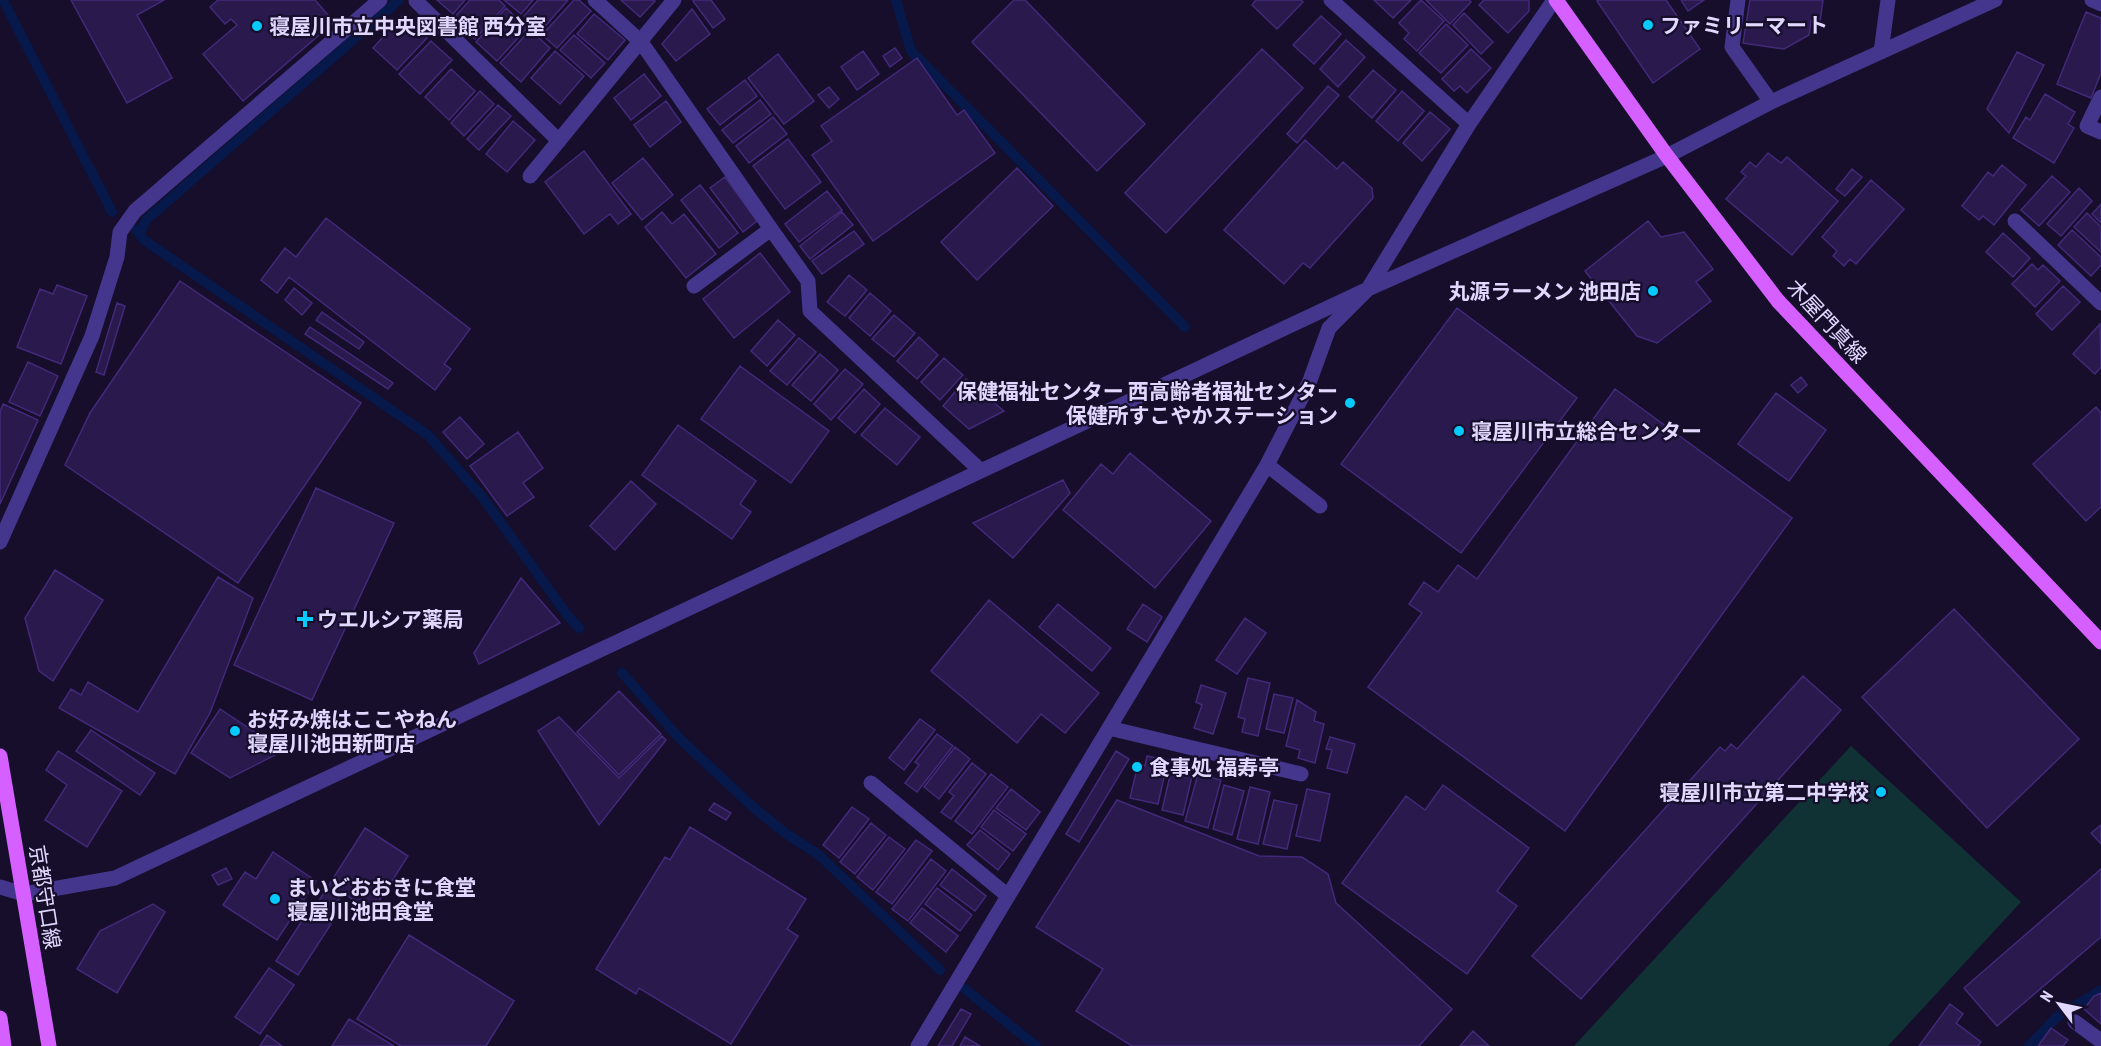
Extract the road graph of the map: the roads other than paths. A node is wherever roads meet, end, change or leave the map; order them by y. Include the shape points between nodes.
1 (380, 0) edge
2 (595, 0) edge
3 (674, 0) edge
4 (1331, 0) edge
5 (1555, 0) edge
6 (1738, 0) edge
7 (1888, 0) edge
8 (1995, 0) edge
9 (2092, 0) edge
10 (416, 1) edge
11 (2101, 4) edge
12 (641, 42) junction
13 (1881, 52) junction
14 (2101, 97) edge
15 (1771, 102) junction
16 (1469, 124) junction
17 (2101, 132) edge
18 (559, 141) junction
19 (1667, 156) junction
20 (530, 176) dead end
21 (2015, 221) dead end
22 (771, 229) junction
23 (694, 286) dead end
24 (1368, 290) junction
25 (2100, 299) edge
26 (1268, 465) junction
27 (981, 471) junction
28 (1320, 506) dead end
29 (0, 542) edge
30 (2101, 642) edge
31 (1109, 728) junction
32 (0, 756) edge
33 (1301, 774) dead end
34 (871, 783) dead end
35 (0, 887) edge
36 (24, 894) junction
37 (1008, 896) junction
38 (0, 1018) edge
39 (2075, 1022) dead end
40 (2101, 1041) edge
41 (4, 1046) edge
42 (49, 1046) edge
43 (918, 1046) edge

1 - 29 street via 135,211 120,232 117,257 92,336
2 - 12 street
3 - 12 street
4 - 16 street
5 - 16 street
5 - 19 main road, 木屋門真線
6 - 15 street via 1732,47
7 - 13 street
8 - 13 street
9 - 11 street
10 - 18 street
12 - 18 street
12 - 22 street
13 - 15 street
14 - 17 street via 2087,126
15 - 19 street
16 - 24 street
18 - 20 street
19 - 24 street
19 - 30 main road, 木屋門真線 via 1778,301
21 - 25 street
22 - 23 street
22 - 27 street via 807,281 810,311
24 - 26 street via 1329,328 1309,383
24 - 27 street
26 - 28 street
26 - 31 street
27 - 36 street via 115,878
31 - 33 street
31 - 37 street
32 - 36 main road, 京都守口線
34 - 37 street
35 - 36 street
36 - 42 main road, 京都守口線
37 - 43 street
38 - 41 main road
39 - 40 street

